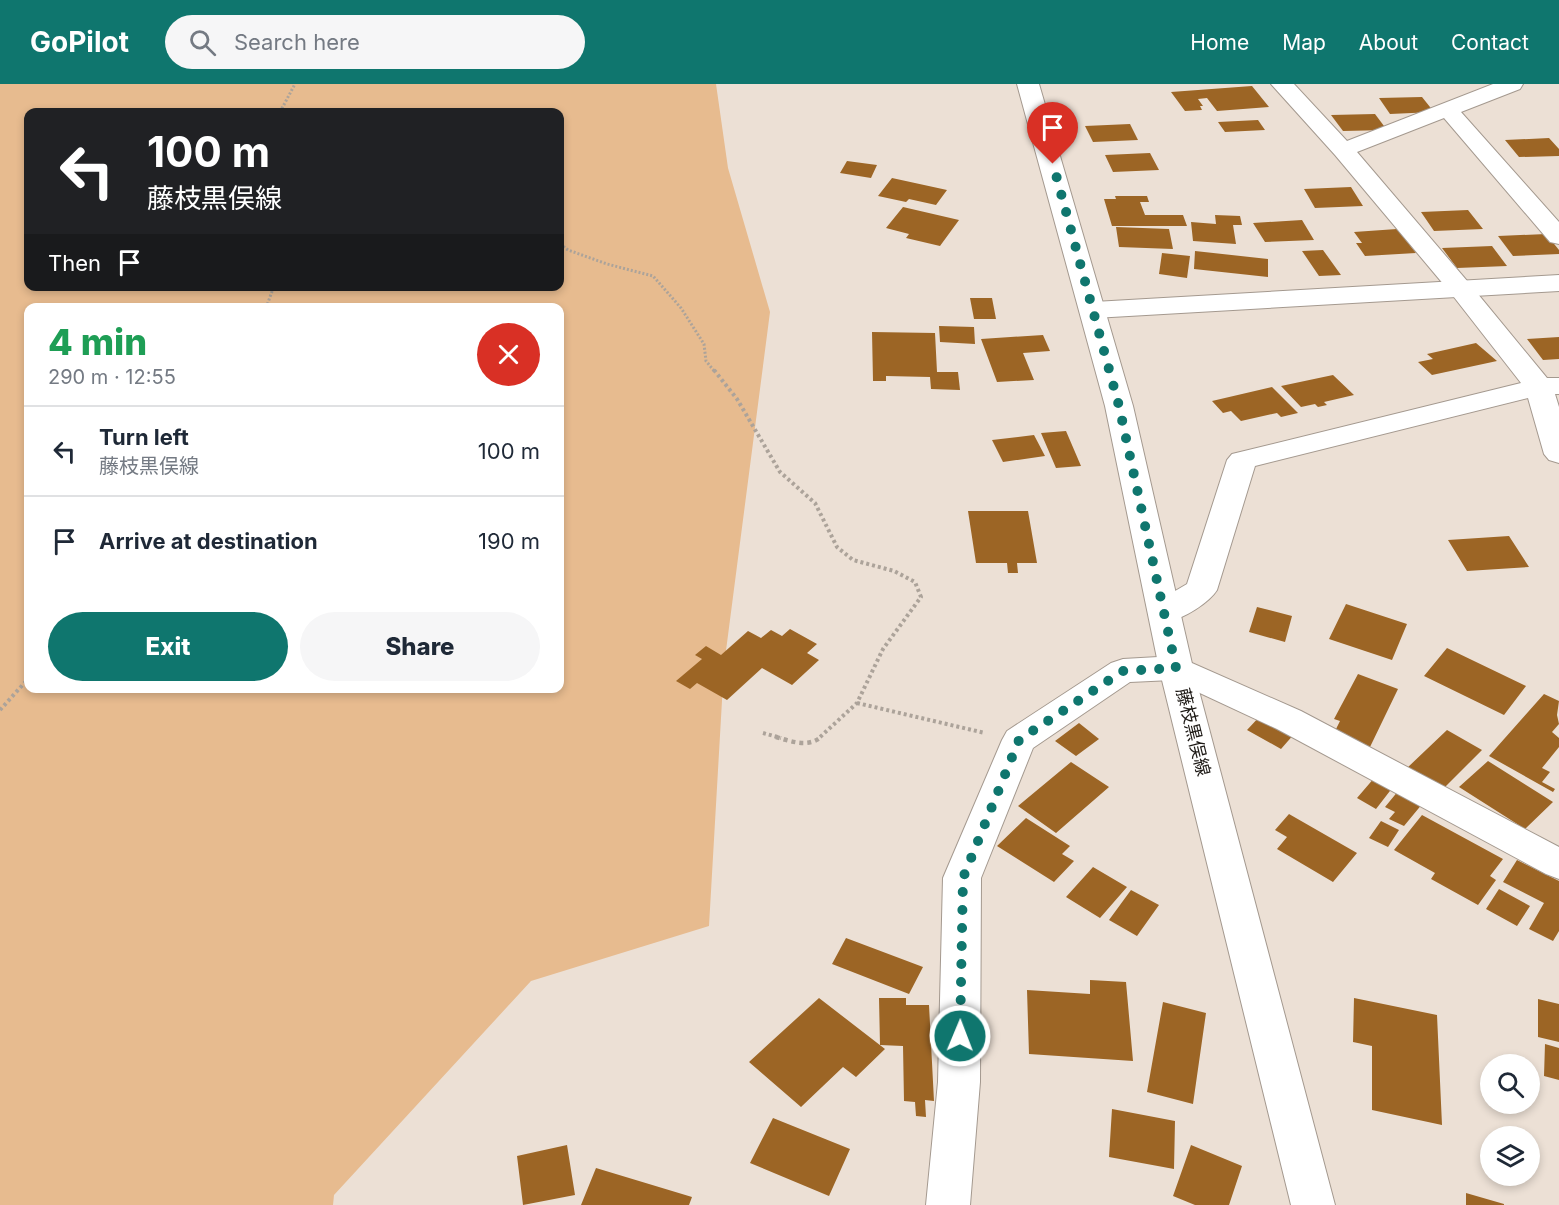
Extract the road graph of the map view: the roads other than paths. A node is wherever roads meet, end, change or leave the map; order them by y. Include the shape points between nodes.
1 (1029, 84) edge
2 (1282, 84) edge
3 (1512, 84) edge
4 (1448, 110) junction
5 (1343, 150) junction
6 (1559, 237) edge
7 (1559, 283) edge
8 (1459, 287) junction
9 (1094, 310) junction
10 (1549, 387) edge
11 (1559, 454) edge
12 (1164, 612) junction
13 (1176, 668) junction
14 (1559, 864) edge
15 (948, 1205) edge
16 (1313, 1205) edge

1 - 9 street, 藤枝黒俣線
2 - 5 street
3 - 4 street
4 - 5 street
4 - 6 street
5 - 8 street
7 - 8 street
8 - 9 street
8 - 10 street
9 - 12 street, 藤枝黒俣線
10 - 11 street
10 - 12 street via 1242,460 1201,590
12 - 13 street, 藤枝黒俣線
13 - 14 street via 1289,720
13 - 15 street via 1123,671 1019,740 963,878 959,1082
13 - 16 street, 藤枝黒俣線

